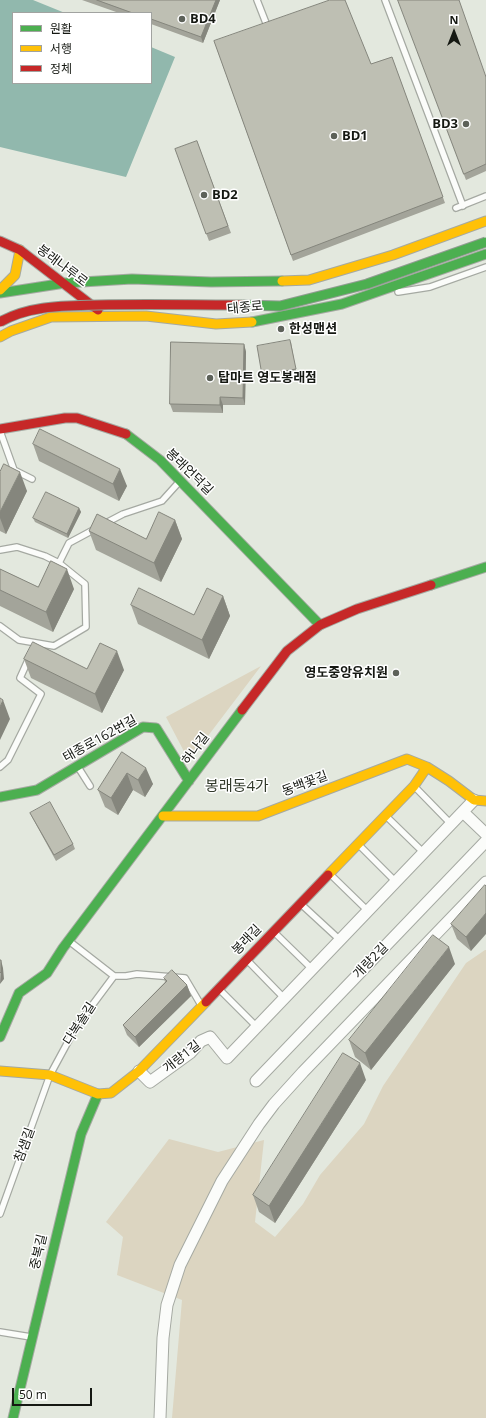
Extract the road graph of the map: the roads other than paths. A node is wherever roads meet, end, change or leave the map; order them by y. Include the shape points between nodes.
1 (257, 0) edge
2 (385, 0) edge
3 (273, 20) edge
4 (266, 23) junction
5 (259, 25) edge
6 (486, 196) edge
7 (462, 206) junction
8 (456, 208) dead end
9 (486, 220) edge
10 (486, 229) edge
11 (0, 241) edge
12 (486, 242) edge
13 (20, 250) junction
14 (486, 254) edge
15 (486, 267) edge
16 (65, 283) junction
17 (292, 290) dead end
18 (0, 292) edge
19 (89, 294) dead end
20 (68, 295) dead end
21 (366, 296) junction
22 (106, 316) junction
23 (0, 322) edge
24 (0, 337) edge
25 (0, 429) edge
26 (14, 470) junction
27 (10, 476) edge
28 (32, 479) dead end
29 (181, 481) junction
30 (0, 550) edge
31 (60, 563) junction
32 (486, 567) edge
33 (320, 625) junction
34 (0, 626) edge
35 (36, 643) junction
36 (77, 766) junction
37 (0, 767) edge
38 (427, 767) junction
39 (189, 781) junction
40 (90, 786) dead end
41 (414, 786) junction
42 (0, 797) edge
43 (474, 800) junction
44 (486, 801) edge
45 (463, 812) junction
46 (386, 815) junction
47 (163, 816) junction
48 (451, 824) junction
49 (486, 834) edge
50 (486, 841) edge
51 (358, 844) junction
52 (424, 853) junction
53 (330, 873) junction
54 (396, 882) junction
55 (486, 882) edge
56 (300, 904) junction
57 (368, 911) junction
58 (273, 932) junction
59 (340, 940) junction
60 (69, 941) junction
61 (246, 960) junction
62 (312, 969) junction
63 (114, 976) junction
64 (218, 989) junction
65 (19, 993) junction
66 (7, 998) dead end
67 (284, 998) junction
68 (201, 1006) junction
69 (257, 1027) junction
70 (0, 1037) edge
71 (0, 1071) edge
72 (139, 1071) junction
73 (50, 1075) junction
74 (256, 1081) dead end
75 (98, 1094) junction
76 (0, 1214) edge
77 (0, 1332) edge
78 (32, 1337) junction
79 (13, 1418) edge
80 (160, 1418) edge

1 - 4 lane
2 - 7 lane
3 - 4 lane
4 - 5 lane
6 - 7 lane
7 - 8 lane
9 - 16 main road, 태종로 via 392,255 309,280 132,280
10 - 17 main road via 394,262
11 - 13 main road, 봉래나루로
12 - 23 main road, bridge via 367,284 280,306 135,304 46,307
13 - 16 main road, 봉래나루로
13 - 18 main road via 15,275
14 - 21 main road, 태종로
15 - 21 lane via 430,287
16 - 18 main road, 태종로
16 - 22 main road, 봉래나루로
19 - 20 main road
21 - 22 main road, 태종로 via 342,304 249,323 216,324 146,316
22 - 24 main road, 태종로 via 51,317
25 - 26 lane
25 - 29 main road, 봉래언덕길 via 46,420 77,418 126,434 160,460
26 - 27 lane
26 - 28 lane
29 - 31 lane via 162,501 122,514 69,543
29 - 33 main road, 봉래언덕길
30 - 31 lane via 17,547
31 - 35 lane via 85,584 86,627 54,646
32 - 33 main road, 하나길 via 357,609
33 - 39 main road, 하나길 via 287,651
34 - 35 lane via 19,640
35 - 37 lane via 20,678 41,694 8,760
36 - 39 main road, 태종로162번길 via 143,727 156,728
36 - 40 lane
36 - 42 main road, 태종로162번길 via 37,790
38 - 41 main road, 봉래길
38 - 43 main road
38 - 47 main road, 동백꽃길 via 407,759 258,816
39 - 47 main road, 하나길
41 - 46 main road, 봉래길
41 - 48 lane
43 - 44 main road
43 - 45 street, 개량1길
45 - 48 street, 개량1길
45 - 49 street
46 - 51 main road, 봉래길
46 - 52 lane
47 - 60 main road, 하나길
48 - 52 street, 개량1길
50 - 74 street, 개량2길
51 - 53 main road, 봉래길
51 - 54 lane
52 - 54 street, 개량1길
53 - 56 main road, 봉래길
53 - 57 lane
54 - 57 street, 개량1길
55 - 80 street via 274,1104 222,1181 180,1264 167,1305
56 - 58 main road, 봉래길
56 - 59 lane
57 - 59 street, 개량1길
58 - 61 main road, 봉래길
58 - 62 lane
59 - 62 street, 개량1길
60 - 63 lane
60 - 65 main road, 하나길 via 47,973
61 - 64 main road, 봉래길
61 - 67 lane
62 - 67 street, 개량1길
63 - 68 lane via 137,974 185,978
63 - 73 lane, 다복솔길 via 76,1027
64 - 68 main road, 봉래길
64 - 69 lane
65 - 66 main road, 하나길
65 - 70 main road
67 - 69 street, 개량1길
68 - 72 main road, 봉래길
69 - 72 street, 개량1길 via 227,1058 210,1037 201,1041 150,1082
71 - 73 main road
72 - 75 main road, 봉래길 via 111,1093
73 - 75 main road
73 - 76 lane, 참샘길
75 - 78 main road, 중복길 via 81,1134
77 - 78 lane
78 - 79 main road, 중복길

